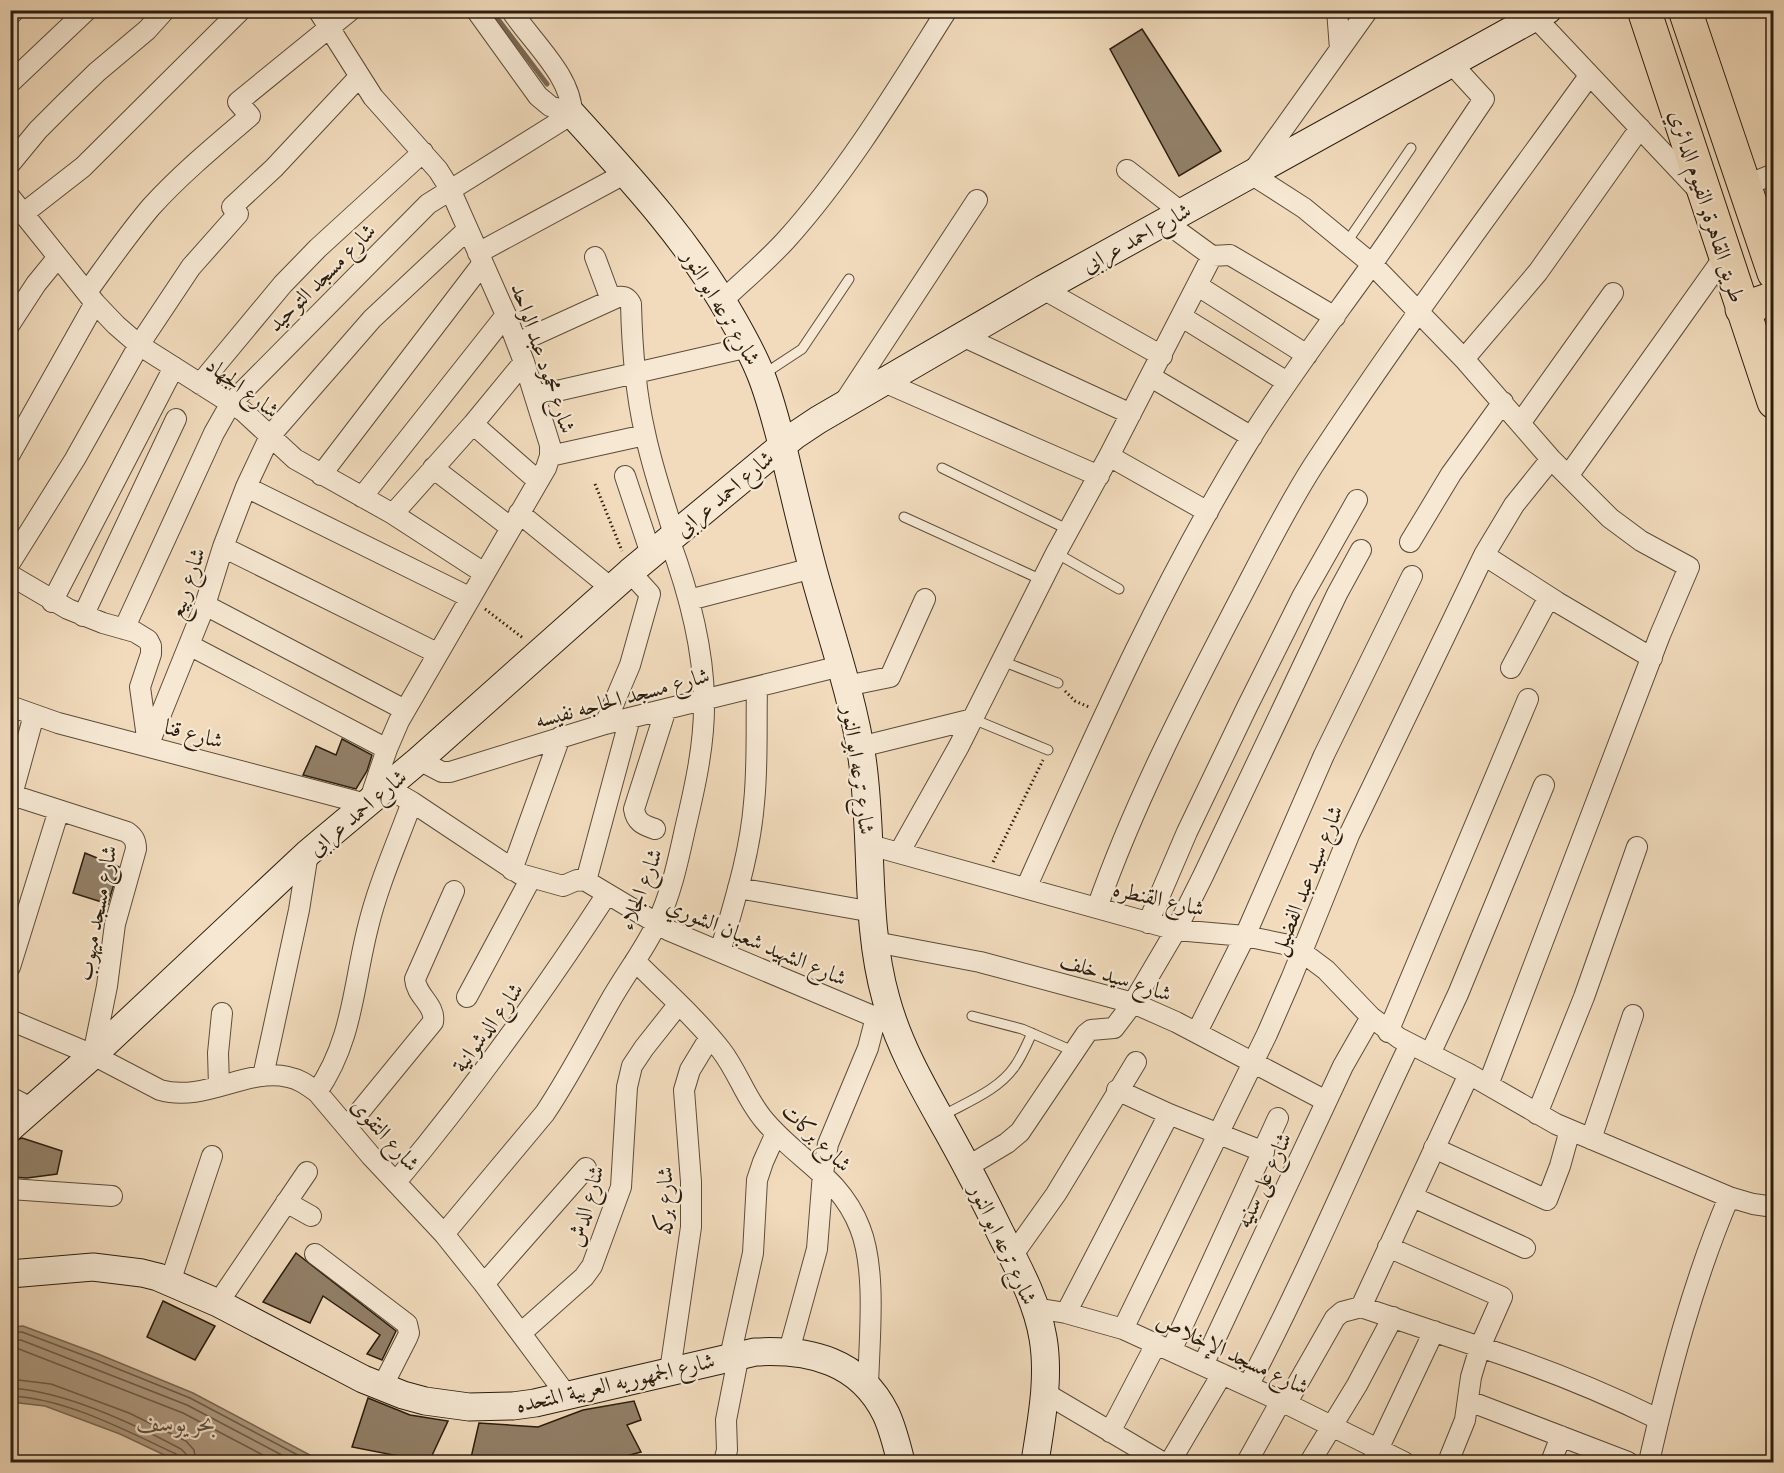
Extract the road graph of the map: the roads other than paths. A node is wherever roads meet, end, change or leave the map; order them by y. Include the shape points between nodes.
1 (15, 10) edge
2 (87, 10) edge
3 (165, 10) edge
4 (241, 10) edge
5 (318, 10) edge
6 (351, 10) edge
7 (476, 10) edge
8 (511, 10) edge
9 (947, 10) edge
10 (1337, 10) edge
11 (1368, 10) edge
12 (1644, 10) edge
13 (1685, 10) edge
14 (1541, 14) edge
15 (10, 15) edge
16 (329, 28) junction
17 (1340, 49) junction
18 (1451, 63) junction
19 (1589, 76) junction
20 (359, 77) junction
21 (10, 83) edge
22 (572, 114) junction
23 (1640, 128) junction
24 (1411, 148) dead end
25 (423, 152) junction
26 (10, 164) edge
27 (1127, 170) dead end
28 (626, 173) junction
29 (1251, 174) junction
30 (1773, 174) edge
31 (1744, 186) junction
32 (450, 189) junction
33 (1705, 197) junction
34 (977, 200) dead end
35 (16, 208) edge
36 (1172, 217) junction
37 (467, 230) junction
38 (1347, 242) junction
39 (1212, 256) junction
40 (58, 257) junction
41 (595, 257) dead end
42 (1724, 257) junction
43 (481, 258) junction
44 (1372, 264) junction
45 (1773, 273) edge
46 (849, 279) dead end
47 (1198, 286) junction
48 (1043, 289) junction
49 (1614, 293) dead end
50 (91, 298) junction
51 (1773, 298) edge
52 (722, 301) junction
53 (621, 302) junction
54 (1742, 309) junction
55 (1418, 312) junction
56 (506, 315) junction
57 (1182, 317) junction
58 (1335, 317) junction
59 (10, 324) edge
60 (962, 336) junction
61 (517, 343) junction
62 (139, 345) junction
63 (749, 347) junction
64 (1307, 355) junction
65 (1162, 356) junction
66 (1464, 359) junction
67 (524, 362) junction
68 (174, 367) junction
69 (635, 373) junction
70 (761, 375) junction
71 (1151, 377) junction
72 (884, 382) junction
73 (1287, 382) junction
74 (200, 384) junction
75 (535, 396) junction
76 (1503, 402) junction
77 (1773, 402) edge
78 (231, 403) junction
79 (843, 405) junction
80 (1131, 414) junction
81 (176, 419) dead end
82 (1521, 422) junction
83 (473, 424) junction
84 (645, 435) junction
85 (270, 436) junction
86 (1252, 437) junction
87 (782, 445) junction
88 (10, 454) edge
89 (550, 456) junction
90 (1110, 456) junction
91 (1551, 459) junction
92 (433, 468) junction
93 (942, 468) dead end
94 (321, 475) junction
95 (625, 476) dead end
96 (1099, 476) junction
97 (1568, 476) junction
98 (538, 481) junction
99 (246, 487) junction
100 (362, 497) junction
101 (1357, 500) dead end
102 (1208, 512) junction
103 (393, 514) junction
104 (904, 516) dead end
105 (515, 520) junction
106 (1069, 530) junction
107 (1410, 542) dead end
108 (665, 543) junction
109 (223, 548) junction
110 (1361, 550) dead end
111 (1056, 553) junction
112 (1484, 555) junction
113 (10, 563) edge
114 (813, 568) junction
115 (484, 573) junction
116 (10, 575) edge
117 (1412, 576) dead end
118 (621, 580) junction
119 (1042, 580) junction
120 (1119, 589) dead end
121 (470, 597) junction
122 (1549, 597) junction
123 (925, 599) dead end
124 (689, 600) junction
125 (52, 602) junction
126 (205, 605) junction
127 (83, 616) junction
128 (124, 629) junction
129 (189, 645) junction
130 (436, 653) junction
131 (1652, 657) junction
132 (1002, 661) junction
133 (1511, 668) dead end
134 (844, 676) junction
135 (1058, 683) road end
136 (757, 687) junction
137 (1528, 699) dead end
138 (704, 700) junction
139 (10, 705) edge
140 (666, 709) junction
141 (405, 710) junction
142 (34, 715) junction
143 (630, 718) junction
144 (973, 719) junction
145 (605, 724) junction
146 (560, 737) junction
147 (148, 746) junction
148 (860, 747) junction
149 (387, 749) junction
150 (1048, 750) road end
151 (419, 760) junction
152 (1544, 785) dead end
153 (11, 798) edge
154 (374, 798) junction
155 (412, 802) junction
156 (59, 810) junction
157 (655, 829) dead end
158 (870, 845) junction
159 (1636, 847) dead end
160 (308, 853) junction
161 (899, 853) junction
162 (512, 870) junction
163 (531, 878) junction
164 (586, 881) junction
165 (738, 888) junction
166 (1026, 888) junction
167 (454, 891) dead end
168 (607, 894) junction
169 (1097, 908) junction
170 (873, 912) junction
171 (1148, 923) junction
172 (656, 925) junction
173 (1176, 930) junction
174 (1245, 936) junction
175 (875, 942) junction
176 (720, 952) junction
177 (1302, 952) junction
178 (635, 962) junction
179 (10, 967) edge
180 (467, 997) dead end
181 (1133, 1003) junction
182 (678, 1005) junction
183 (222, 1013) dead end
184 (1633, 1015) dead end
185 (972, 1016) dead end
186 (1371, 1017) junction
187 (10, 1020) edge
188 (885, 1021) junction
189 (1197, 1032) junction
190 (1388, 1032) junction
191 (1032, 1033) junction
192 (710, 1037) junction
193 (1410, 1044) junction
194 (1072, 1051) junction
195 (1430, 1053) junction
196 (93, 1055) junction
197 (1136, 1062) dead end
198 (1254, 1062) junction
199 (1469, 1074) junction
200 (263, 1076) junction
201 (1488, 1085) junction
202 (219, 1086) junction
203 (1117, 1090) junction
204 (316, 1092) junction
205 (1326, 1101) junction
206 (22, 1103) edge
207 (1169, 1113) junction
208 (1537, 1114) junction
209 (940, 1118) junction
210 (1278, 1118) dead end
211 (347, 1127) junction
212 (10, 1128) edge
213 (1570, 1130) junction
214 (776, 1133) junction
215 (1219, 1133) junction
216 (1591, 1139) junction
217 (1434, 1148) junction
218 (1264, 1152) junction
219 (212, 1156) dead end
220 (967, 1167) junction
221 (586, 1168) dead end
222 (307, 1172) dead end
223 (823, 1173) junction
224 (396, 1182) junction
225 (10, 1190) edge
226 (112, 1196) dead end
227 (1413, 1197) junction
228 (1729, 1197) junction
229 (286, 1202) junction
230 (1773, 1207) edge
231 (311, 1216) dead end
232 (444, 1234) junction
233 (1388, 1247) junction
234 (1525, 1248) dead end
235 (315, 1254) dead end
236 (1012, 1256) junction
237 (10, 1274) edge
238 (170, 1282) junction
239 (484, 1284) junction
240 (218, 1303) junction
241 (1035, 1308) junction
242 (1361, 1308) junction
243 (1066, 1313) junction
244 (1393, 1317) junction
245 (1123, 1329) junction
246 (1434, 1331) junction
247 (521, 1333) junction
248 (1480, 1347) junction
249 (1164, 1348) junction
250 (789, 1351) junction
251 (734, 1356) junction
252 (1203, 1365) junction
253 (670, 1371) junction
254 (1222, 1374) junction
255 (1248, 1386) junction
256 (382, 1387) junction
257 (868, 1387) junction
258 (1044, 1394) junction
259 (568, 1396) junction
260 (1469, 1401) junction
261 (1283, 1402) junction
262 (1658, 1419) junction
263 (1332, 1426) junction
264 (1110, 1432) junction
265 (1561, 1436) junction
266 (1375, 1456) edge
267 (1159, 1461) edge
268 (724, 1462) edge
269 (902, 1462) edge
270 (1035, 1462) edge
271 (1247, 1462) edge
272 (1310, 1462) edge
273 (1404, 1462) edge
274 (1448, 1462) edge
275 (1551, 1462) edge
276 (1628, 1462) edge
277 (1649, 1462) edge

1 - 15 street
2 - 21 street
3 - 26 street via 64,104
4 - 35 street via 83,166
5 - 16 street, شارع محمود عبد الواحد
6 - 16 street
7 - 22 street, شارع ترعه ابو النور via 538,96 550,106
8 - 22 street via 566,84
9 - 52 street via 840,172 785,241
10 - 17 street
11 - 17 street
12 - 33 highway, طريق القاهرة, الفيوم الدائري
13 - 31 highway, طريق القاهرة, الفيوم الدائري
14 - 18 street, شارع احمد عرابى
14 - 19 street
16 - 20 street, شارع محمود عبد الواحد
16 - 50 street via 238,102 250,116 151,207 117,249
17 - 29 street
18 - 29 street, شارع احمد عرابى
18 - 44 street via 1484,99
19 - 23 street
19 - 55 street
20 - 25 street, شارع محمود عبد الواحد via 388,117
20 - 62 street via 232,207 238,214 190,267
22 - 28 street, شارع ترعه ابو النور
22 - 32 street, شارع مسجد التوحيد
23 - 33 street
23 - 66 street via 1538,272
24 - 38 lane
25 - 32 street, شارع محمود عبد الواحد
25 - 74 street via 288,278
27 - 36 street
28 - 43 street
28 - 52 street, شارع ترعه ابو النور via 687,247
29 - 36 street, شارع احمد عرابى
29 - 38 street
30 - 31 street
31 - 45 highway, طريق القاهرة, الفيوم الدائري
32 - 37 street, شارع محمود عبد الواحد
32 - 78 street, شارع مسجد التوحيد via 418,213
33 - 42 highway, طريق القاهرة, الفيوم الدائري
34 - 79 street
35 - 40 street, شارع الجهاد
36 - 39 street
36 - 48 street, شارع احمد عرابى
37 - 43 street, شارع محمود عبد الواحد
37 - 85 street, شارع ربيع via 372,319
38 - 44 street
39 - 47 street
39 - 58 street via 1230,255
40 - 50 street, شارع الجهاد
40 - 59 street
41 - 53 street
42 - 54 highway, طريق القاهرة, الفيوم الدائري
42 - 97 street
43 - 56 street, شارع محمود عبد الواحد
43 - 94 street
44 - 55 street
44 - 58 street
46 - 70 lane via 802,349
47 - 57 street
47 - 64 street
48 - 60 street, شارع احمد عرابى
48 - 65 street
49 - 82 street
50 - 62 street, شارع الجهاد
50 - 88 street
51 - 54 highway
52 - 63 street, شارع ترعه ابو النور
53 - 61 street
53 - 69 street
54 - 77 highway, طريق القاهرة, الفيوم الدائري
55 - 66 street
55 - 169 street via 1311,469 1272,538 1163,752
56 - 61 street, شارع محمود عبد الواحد
56 - 100 street
57 - 65 street
57 - 73 street
58 - 64 street
60 - 72 street, شارع احمد عرابى
60 - 80 street
61 - 67 street, شارع محمود عبد الواحد
62 - 68 street, شارع الجهاد
62 - 113 street
63 - 69 street
63 - 70 street, شارع ترعه ابو النور
64 - 73 street
65 - 71 street
66 - 76 street
67 - 75 street, شارع محمود عبد الواحد
67 - 83 street
68 - 74 street, شارع الجهاد
68 - 125 street
69 - 75 street
69 - 84 street
70 - 87 street, شارع ترعه ابو النور
71 - 80 street
71 - 86 street
72 - 79 street, شارع احمد عرابى
72 - 96 street
73 - 86 street
74 - 78 street, شارع الجهاد
75 - 89 street, شارع محمود عبد الواحد
76 - 82 street
76 - 107 street via 1451,474
78 - 85 street, شارع الجهاد
78 - 128 street, شارع مسجد التوحيد
79 - 87 street, شارع احمد عرابى
80 - 90 street
81 - 127 street
82 - 91 street
83 - 92 street
83 - 98 street
84 - 89 street
84 - 108 street
85 - 94 street, شارع الجهاد via 295,459
85 - 99 street, شارع ربيع
86 - 102 street
87 - 108 street, شارع احمد عرابى
87 - 114 street, شارع ترعه ابو النور
89 - 98 street, شارع محمود عبد الواحد
90 - 96 street
90 - 102 street
91 - 97 street
91 - 112 street, شارع سيد عبد الفضيل via 1514,505
92 - 103 street
92 - 105 street
93 - 106 lane
94 - 100 street, شارع الجهاد
95 - 108 street
96 - 106 street
97 - 131 street via 1610,518 1689,567
98 - 105 street, شارع محمود عبد الواحد
99 - 109 street, شارع ربيع
99 - 121 street
100 - 103 street, شارع الجهاد
101 - 171 street via 1302,597 1247,707
102 - 166 street via 1155,609
103 - 115 street, شارع الجهاد
104 - 119 lane
105 - 115 street, شارع محمود عبد الواحد
105 - 118 street
106 - 111 street
108 - 118 street, شارع احمد عرابى
108 - 124 street, شارع الجلاء
109 - 126 street, شارع ربيع
109 - 130 street
110 - 173 street
111 - 119 street
111 - 120 lane
112 - 122 street
112 - 177 street, شارع سيد عبد الفضيل via 1349,835
114 - 124 street
114 - 134 street, شارع ترعه ابو النور
115 - 121 street, شارع محمود عبد الواحد
116 - 125 street
117 - 174 street via 1324,755
118 - 145 street via 650,594 630,666
118 - 151 street, شارع احمد عرابى
119 - 132 street
121 - 130 street, شارع محمود عبد الواحد
122 - 131 street
122 - 133 street
123 - 134 street, شارع مسجد الحاجه نفيسه via 890,677
124 - 138 street, شارع الجلاء via 702,666
125 - 127 street
126 - 129 street, شارع ربيع
126 - 141 street
127 - 128 street
128 - 147 street via 142,635 151,646 140,687
129 - 147 street, شارع ربيع
129 - 149 street
130 - 141 street, شارع محمود عبد الواحد
131 - 201 street
132 - 135 lane
132 - 144 street
134 - 136 street, شارع مسجد الحاجه نفيسه
134 - 148 street, شارع ترعه ابو النور
136 - 138 street, شارع مسجد الحاجه نفيسه
136 - 165 street via 754,802
137 - 190 street
138 - 140 street, شارع مسجد الحاجه نفيسه
138 - 172 street, شارع الجلاء via 694,791 670,890
139 - 142 street, شارع قنا
140 - 143 street, شارع مسجد الحاجه نفيسه
140 - 157 street via 634,809 640,822
141 - 149 street, شارع محمود عبد الواحد
142 - 147 street, شارع قنا
142 - 153 street
143 - 145 street, شارع مسجد الحاجه نفيسه
143 - 164 street
144 - 148 street
144 - 150 lane
144 - 161 street
145 - 146 street, شارع مسجد الحاجه نفيسه
146 - 151 street, شارع مسجد الحاجه نفيسه via 450,772
146 - 162 street
147 - 154 street, شارع قنا
148 - 158 street, شارع ترعه ابو النور
149 - 154 street, شارع محمود عبد الواحد
151 - 154 street, شارع احمد عرابى
152 - 195 street
153 - 156 street, شارع مسجد ميهوب
154 - 155 street
154 - 160 street, شارع احمد عرابى
155 - 162 street
155 - 204 street via 368,925 342,1046
156 - 179 street
156 - 196 street, شارع مسجد ميهوب via 128,832 136,842 114,924
158 - 161 street, شارع القنطره
158 - 170 street, شارع ترعه ابو النور
159 - 208 street via 1584,997
160 - 196 street, شارع احمد عرابى
160 - 200 street
161 - 166 street, شارع القنطره
162 - 163 street
163 - 164 street via 563,886
163 - 180 street
164 - 168 street, شارع الشهيد شعبان الشوري
165 - 170 street
165 - 176 street
166 - 169 street, شارع القنطره
167 - 211 street via 415,979 432,1011 433,1022
168 - 172 street, شارع الشهيد شعبان الشوري
168 - 224 street, شارع الدشوانية via 522,1022
169 - 171 street, شارع القنطره
170 - 175 street, شارع ترعه ابو النور
171 - 173 street, شارع القنطره
172 - 176 street, شارع الشهيد شعبان الشوري
172 - 178 street, شارع الجلاء
173 - 174 street, شارع القنطره
173 - 181 street
174 - 177 street, شارع القنطره via 1274,941
174 - 189 street
175 - 181 street, شارع سيد خلف via 1011,969
175 - 188 street, شارع ترعه ابو النور
176 - 188 street, شارع الشهيد شعبان الشوري
177 - 186 street, شارع القنطره via 1326,970
177 - 198 street, شارع سيد عبد الفضيل
178 - 182 street, شارع بركات
178 - 232 street, شارع الجلاء via 545,1113
181 - 189 street, شارع سيد خلف
181 - 194 street via 1114,1028 1089,1031
182 - 192 street, شارع بركات
182 - 247 street, شارع الدش via 632,1066 627,1087 621,1186 592,1266
183 - 202 street
184 - 216 street
185 - 191 lane
186 - 190 street, شارع القنطره
186 - 205 street, شارع على سنيه
187 - 196 street, شارع التقوى
188 - 209 street, شارع ترعه ابو النور
188 - 223 street via 868,1048 831,1134
189 - 198 street, شارع سيد خلف
190 - 193 street, شارع القنطره
191 - 194 lane
191 - 209 lane via 1005,1078
192 - 214 street, شارع بركات via 753,1105
192 - 253 street, شارع بركه via 690,1070 684,1090 691,1227
193 - 195 street, شارع القنطره
193 - 255 street via 1303,1278
194 - 220 street via 1020,1132
195 - 199 street, شارع القنطره
196 - 202 street, شارع التقوى via 172,1093
196 - 206 street, شارع احمد عرابى
197 - 203 street
198 - 205 street, شارع سيد خلف
198 - 215 street, شارع سيد عبد الفضيل
199 - 201 street, شارع القنطره
199 - 217 street
200 - 202 street, شارع التقوى
200 - 204 street, شارع التقوى via 297,1079
201 - 208 street, شارع القنطره
203 - 207 street
203 - 236 street via 1056,1194
204 - 211 street, شارع التقوى
205 - 252 street, شارع على سنيه
206 - 212 street, شارع احمد عرابى
207 - 215 street
207 - 243 street
208 - 213 street, شارع القنطره
209 - 220 street, شارع ترعه ابو النور
210 - 218 street
211 - 224 street, شارع التقوى
213 - 216 street, شارع القنطره
213 - 217 street via 1546,1200
214 - 223 street, شارع بركات
214 - 251 street via 757,1180 753,1253
215 - 218 street
215 - 245 street, شارع سيد عبد الفضيل
216 - 228 street, شارع القنطره
217 - 227 street
218 - 249 street
219 - 238 street
220 - 236 street, شارع ترعه ابو النور
221 - 239 street
222 - 229 street
223 - 250 street via 817,1249
223 - 257 street, شارع بركات via 851,1209 867,1250
224 - 232 street, شارع التقوى
225 - 226 street
227 - 233 street
227 - 234 street
228 - 230 street, شارع القنطره
228 - 262 street via 1701,1269
229 - 231 street
229 - 240 street
232 - 239 street, شارع التقوى
233 - 242 street
233 - 248 street via 1502,1297
235 - 256 street via 407,1324 409,1333
236 - 241 street, شارع ترعه ابو النور
237 - 238 street, شارع الجمهوريه العربية المتحده via 93,1267 142,1273
238 - 240 street, شارع الجمهوريه العربية المتحده
239 - 247 street, شارع التقوى
240 - 256 street, شارع الجمهوريه العربية المتحده
241 - 243 street, شارع مسجد الإخلاص
241 - 258 street, شارع ترعه ابو النور via 1044,1350
242 - 244 street
242 - 261 street via 1342,1312 1335,1318
243 - 245 street, شارع مسجد الإخلاص
244 - 246 street
244 - 263 street
245 - 249 street, شارع مسجد الإخلاص
246 - 248 street
246 - 266 street
247 - 259 street, شارع التقوى
248 - 260 street
248 - 262 street via 1528,1363
249 - 252 street, شارع مسجد الإخلاص
249 - 264 street
250 - 251 street, شارع الجمهوريه العربية المتحده
250 - 257 street, شارع الجمهوريه العربية المتحده via 832,1361
251 - 253 street, شارع الجمهوريه العربية المتحده
251 - 268 street
252 - 254 street, شارع مسجد الإخلاص
253 - 259 street, شارع الجمهوريه العربية المتحده
254 - 255 street, شارع مسجد الإخلاص
254 - 267 street
255 - 261 street, شارع مسجد الإخلاص
256 - 259 street, شارع الجمهوريه العربية المتحده via 424,1401 469,1407 513,1407
257 - 269 street, شارع الجمهوريه العربية المتحده via 887,1415
258 - 264 street
258 - 270 street, شارع ترعه ابو النور
260 - 265 street
260 - 274 street
261 - 263 street, شارع مسجد الإخلاص
261 - 271 street
262 - 277 street
263 - 266 street, شارع مسجد الإخلاص
263 - 272 street
264 - 267 street
265 - 275 street
265 - 276 street
266 - 273 street, شارع مسجد الإخلاص

